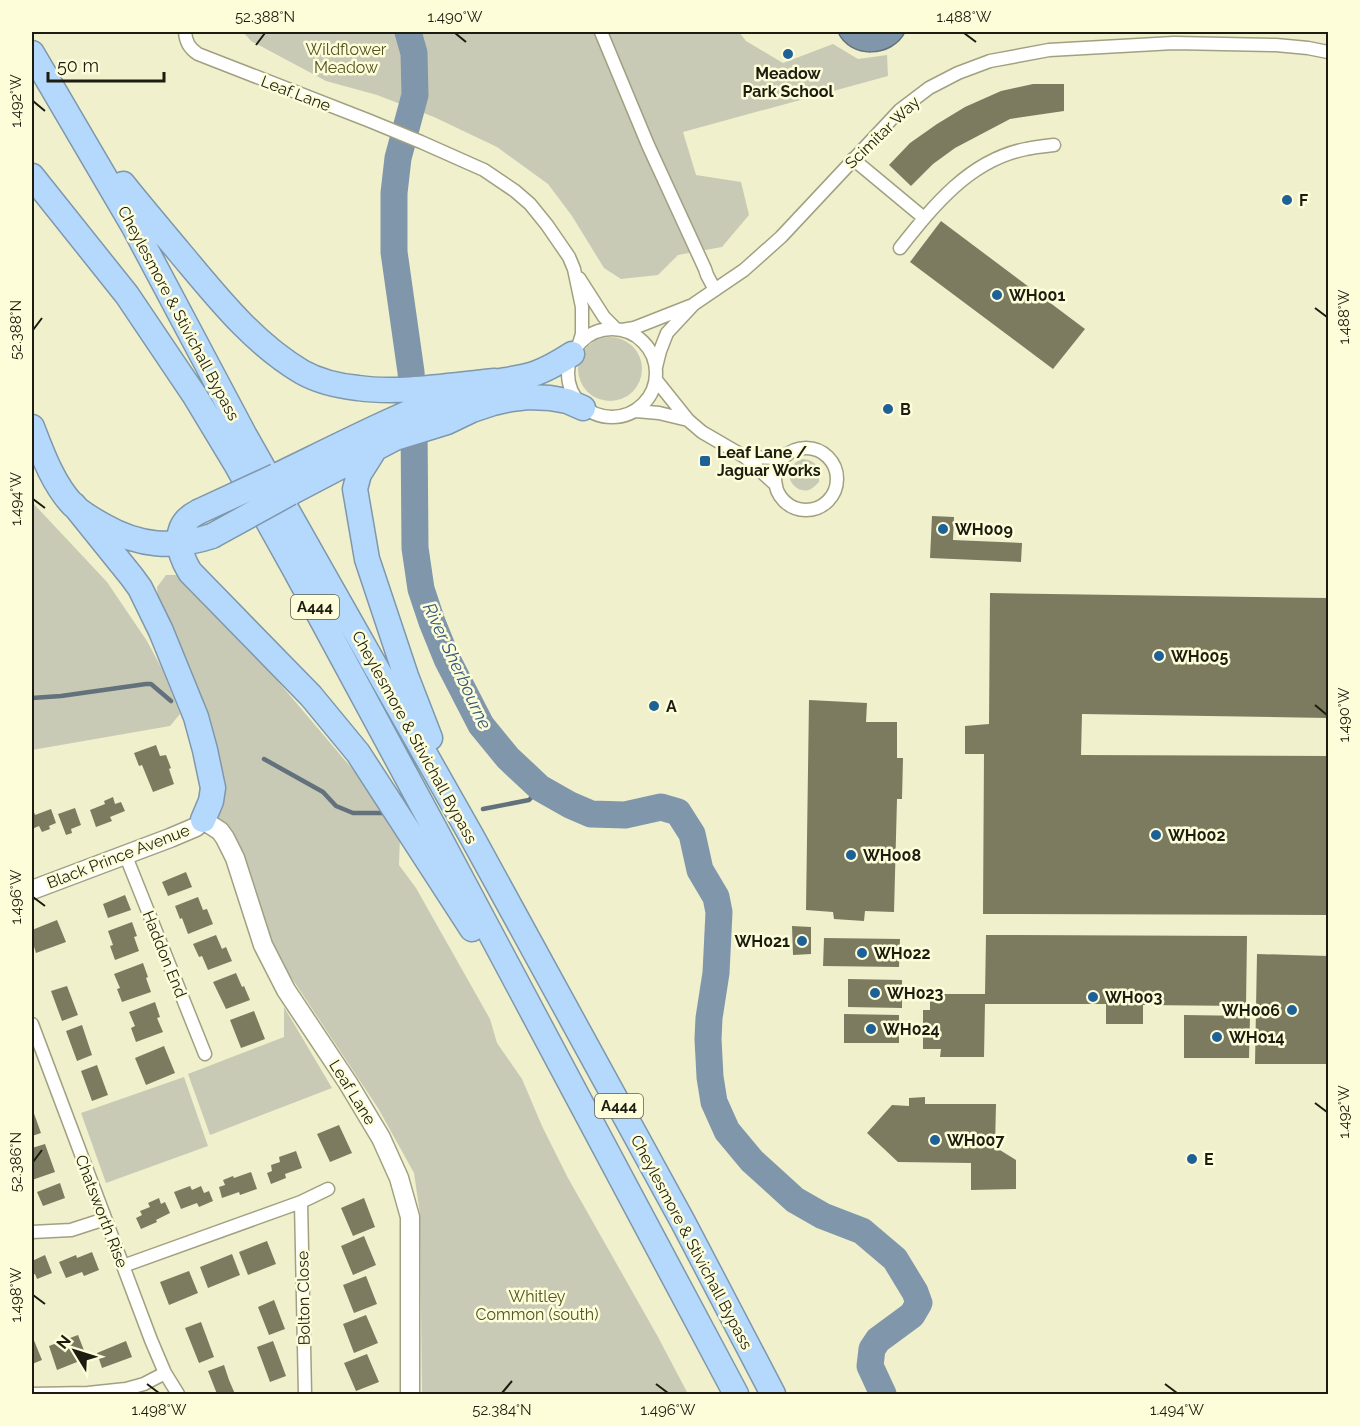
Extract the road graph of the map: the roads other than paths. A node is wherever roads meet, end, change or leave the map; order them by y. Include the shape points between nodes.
1 (185, 32) edge
2 (601, 32) edge
3 (1329, 52) edge
4 (32, 53) edge
5 (69, 115) junction
6 (1054, 145) dead end
7 (853, 159) junction
8 (32, 176) edge
9 (924, 218) junction
10 (900, 248) dead end
11 (574, 269) junction
12 (715, 290) junction
13 (694, 304) junction
14 (619, 329) junction
15 (575, 349) junction
16 (656, 374) junction
17 (440, 392) junction
18 (583, 408) junction
19 (636, 411) junction
20 (688, 420) junction
21 (32, 427) edge
22 (387, 435) junction
23 (745, 458) junction
24 (783, 458) junction
25 (283, 484) junction
26 (776, 485) junction
27 (74, 505) junction
28 (180, 543) junction
29 (462, 819) junction
30 (202, 820) junction
31 (125, 854) junction
32 (32, 890) edge
33 (32, 1024) edge
34 (205, 1054) dead end
35 (560, 1064) junction
36 (328, 1189) dead end
37 (301, 1202) junction
38 (105, 1219) junction
39 (32, 1232) edge
40 (123, 1266) junction
41 (165, 1373) junction
42 (32, 1394) edge
43 (178, 1395) edge
44 (305, 1395) edge
45 (410, 1395) edge
46 (735, 1395) edge
47 (773, 1395) edge

1 - 11 street, Leaf Lane via 187,42 198,54 484,170 530,204
2 - 12 street
3 - 7 street, Scimitar Way via 1276,45 1174,44 1049,50 990,61 928,88 900,110
4 - 5 highway, Cheylesmore & Stivichall Bypass / A444
5 - 17 highway via 213,291 256,338 287,362 317,379 340,385
5 - 29 highway, Cheylesmore & Stivichall Bypass / A444 via 134,227 244,436
6 - 9 street via 1026,149 976,169
7 - 9 street
7 - 12 street, Scimitar Way via 781,237
8 - 35 highway, Cheylesmore & Stivichall Bypass / A444 via 127,295 236,464
9 - 10 street
11 - 14 street via 604,317
11 - 15 street via 582,307 582,334
12 - 13 street, Scimitar Way
13 - 14 street via 634,328
13 - 16 street via 667,333
14 - 15 street via 596,332
14 - 16 street via 645,344 654,357
15 - 17 highway via 562,361 528,375
15 - 18 street via 568,380
16 - 19 street via 650,396
16 - 20 street
17 - 22 highway
18 - 19 street via 608,418
18 - 22 highway via 550,398 511,399 447,422
19 - 20 street
20 - 23 street
21 - 27 highway via 55,478
22 - 25 highway
22 - 29 highway via 359,474 355,489 367,559 406,676
23 - 24 street
23 - 26 street
24 - 26 street via 777,468
24 - 26 street via 798,449 821,451 835,468 836,488 827,502 806,510 786,503
25 - 28 highway, bridge via 212,536
25 - 28 highway, bridge via 198,512 183,525
27 - 28 highway via 94,521 127,537 147,543
27 - 30 highway via 132,577 155,618 196,717 212,782 211,801
28 - 35 highway via 190,572 311,696 358,753
29 - 47 highway, Cheylesmore & Stivichall Bypass / A444
30 - 31 street, Black Prince Avenue via 188,831
30 - 45 street, Leaf Lane via 225,838 263,945 286,990 348,1083 381,1138 399,1178 410,1217
31 - 32 street, Black Prince Avenue
31 - 34 street, Haddon End
33 - 38 street, Chatsworth Rise
35 - 46 highway, Cheylesmore & Stivichall Bypass / A444
36 - 37 street
37 - 40 street
37 - 44 street, Bolton Close
38 - 39 street via 72,1230
38 - 40 street, Chatsworth Rise
40 - 41 street, Chatsworth Rise
41 - 42 street via 126,1389
41 - 43 street, Chatsworth Rise

